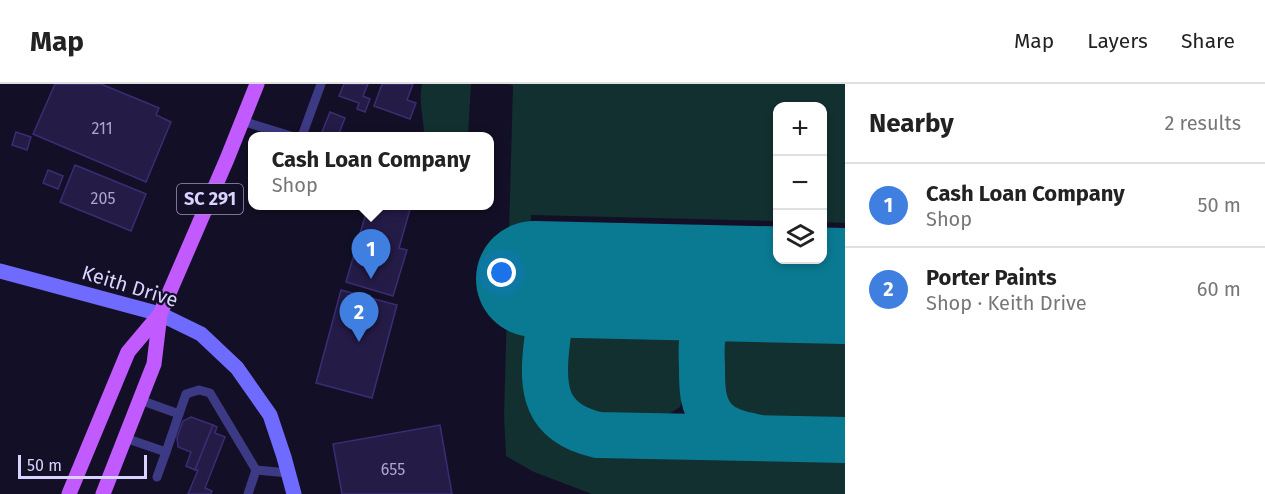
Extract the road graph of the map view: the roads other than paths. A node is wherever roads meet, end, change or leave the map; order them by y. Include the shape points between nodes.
1 (257, 84) edge
2 (321, 84) edge
3 (242, 121) junction
4 (278, 132) edge
5 (303, 132) edge
6 (0, 271) edge
7 (160, 314) junction
8 (140, 400) junction
9 (179, 414) junction
10 (125, 438) junction
11 (166, 453) junction
12 (256, 470) junction
13 (288, 473) junction
14 (157, 477) dead end
15 (69, 494) edge
16 (103, 494) edge
17 (248, 494) edge
18 (294, 494) edge

1 - 3 main road, SC 291
2 - 5 lane
3 - 4 lane
3 - 7 main road, SC 291
6 - 7 street, Keith Drive
7 - 8 main road, SC 291 via 154,364
7 - 13 street, Keith Drive via 201,334 237,368 270,415
7 - 15 main road, SC 291 via 128,352
8 - 9 lane
8 - 10 main road, SC 291
9 - 11 lane
9 - 12 lane via 186,394 199,390 210,393
10 - 11 lane
10 - 16 main road, SC 291
11 - 14 lane
12 - 13 lane
12 - 17 lane
13 - 18 street, Keith Drive

